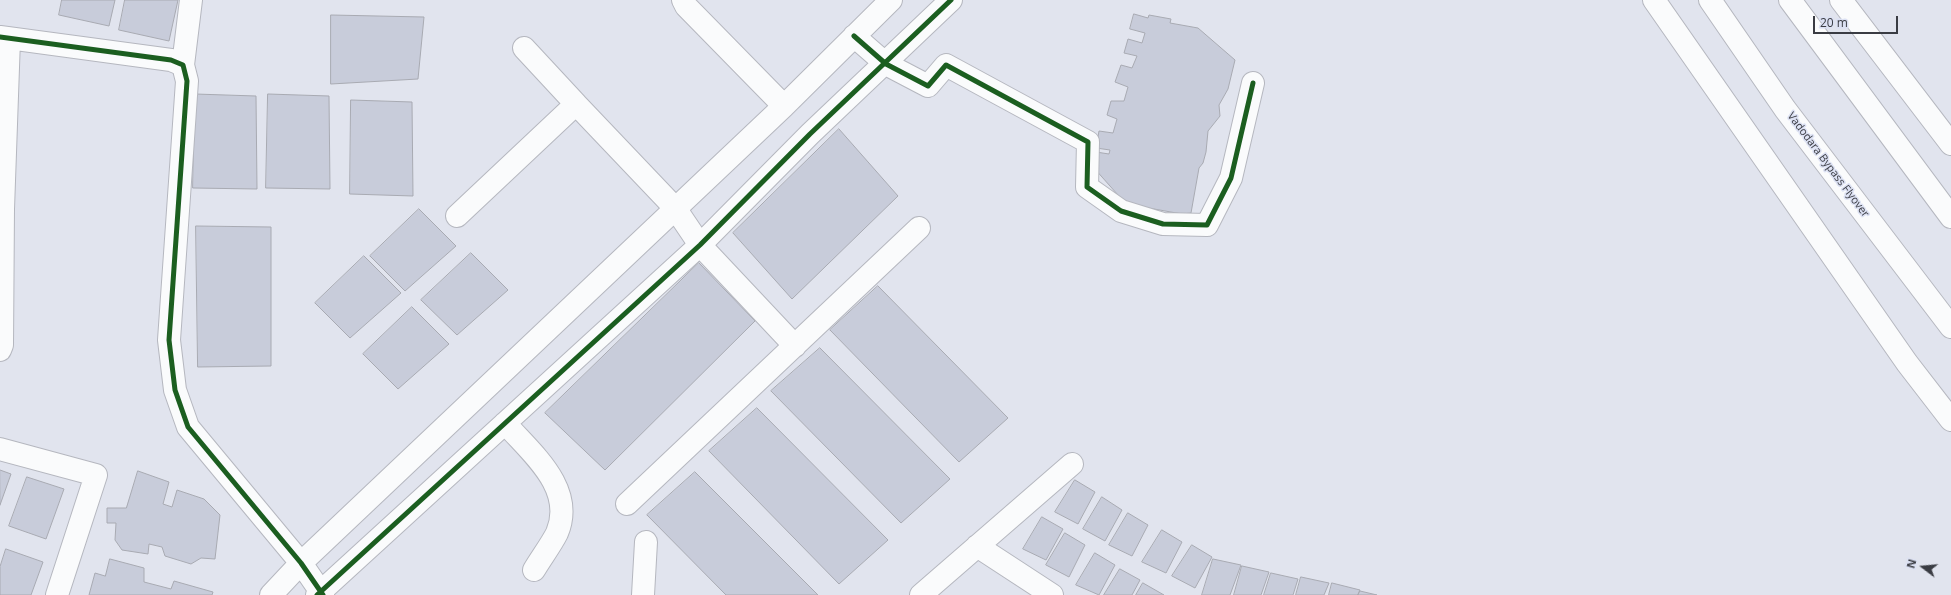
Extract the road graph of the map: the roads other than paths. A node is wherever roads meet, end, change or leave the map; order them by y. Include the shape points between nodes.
1 (191, 0) edge
2 (683, 0) edge
3 (891, 0) edge
4 (952, 0) edge
5 (1654, 0) edge
6 (1710, 0) edge
7 (1790, 0) edge
8 (1841, 0) edge
9 (854, 36) junction
10 (4, 38) edge
11 (524, 48) dead end
12 (886, 64) junction
13 (183, 65) junction
14 (1253, 83) dead end
15 (576, 104) junction
16 (784, 106) junction
17 (1951, 144) edge
18 (675, 208) junction
19 (1, 209) edge
20 (457, 216) dead end
21 (1951, 217) edge
22 (919, 228) dead end
23 (700, 245) junction
24 (1951, 327) edge
25 (795, 346) junction
26 (0, 350) edge
27 (1951, 420) edge
28 (505, 423) junction
29 (0, 449) edge
30 (1072, 464) dead end
31 (627, 504) dead end
32 (646, 542) dead end
33 (977, 546) junction
34 (301, 563) junction
35 (534, 570) dead end
36 (320, 594) edge
37 (57, 595) edge
38 (271, 595) edge
39 (644, 595) edge
40 (921, 595) edge
41 (1052, 595) edge

1 - 13 main road
2 - 16 main road
3 - 9 main road
4 - 12 main road
5 - 27 main road via 1907,363
6 - 24 main road, Vadodara Bypass Flyover via 1785,109
7 - 21 main road
8 - 17 main road
9 - 12 main road
9 - 16 main road
10 - 13 main road via 172,60
10 - 19 main road
11 - 15 main road
12 - 14 main road via 928,86 946,66 1078,136 1088,142 1087,187 1121,211 1163,224 1207,225 1232,178
12 - 23 main road via 810,134
13 - 34 main road via 187,81 169,340 175,390 188,427
15 - 18 main road
15 - 20 main road
16 - 18 main road
18 - 23 main road
18 - 34 main road
19 - 26 main road
22 - 25 main road
23 - 25 main road
23 - 28 main road
25 - 31 main road
28 - 35 main road via 551,476 561,498 561,516 557,533
28 - 36 main road
29 - 37 main road via 96,475
30 - 33 main road
32 - 39 main road
33 - 40 main road
33 - 41 main road
34 - 36 main road
34 - 38 main road

